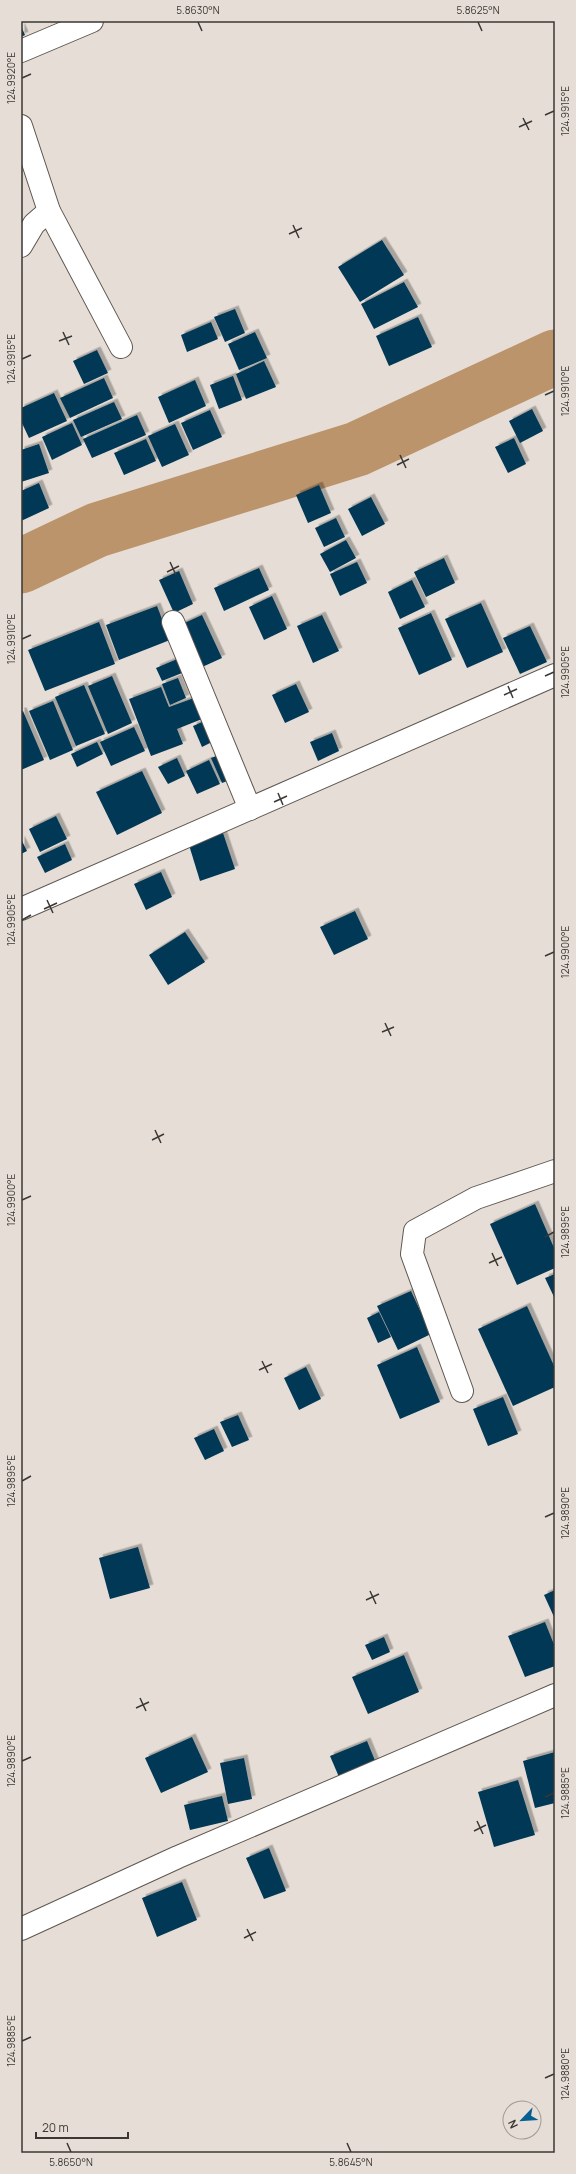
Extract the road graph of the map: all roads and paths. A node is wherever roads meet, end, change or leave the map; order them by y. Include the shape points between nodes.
1 (92, 21) edge
2 (21, 51) edge
3 (21, 126) edge
4 (49, 211) junction
5 (21, 246) edge
6 (121, 347) dead end
7 (173, 622) dead end
8 (555, 675) edge
9 (250, 809) junction
10 (21, 909) edge
11 (555, 1171) edge
12 (462, 1391) dead end
13 (555, 1695) edge
14 (21, 1929) edge

1 - 2 street
3 - 4 street
4 - 5 street via 34,224
4 - 6 street
7 - 9 street
8 - 9 street
9 - 10 street
11 - 12 street via 476,1198 415,1231 412,1254
13 - 14 street via 178,1857

